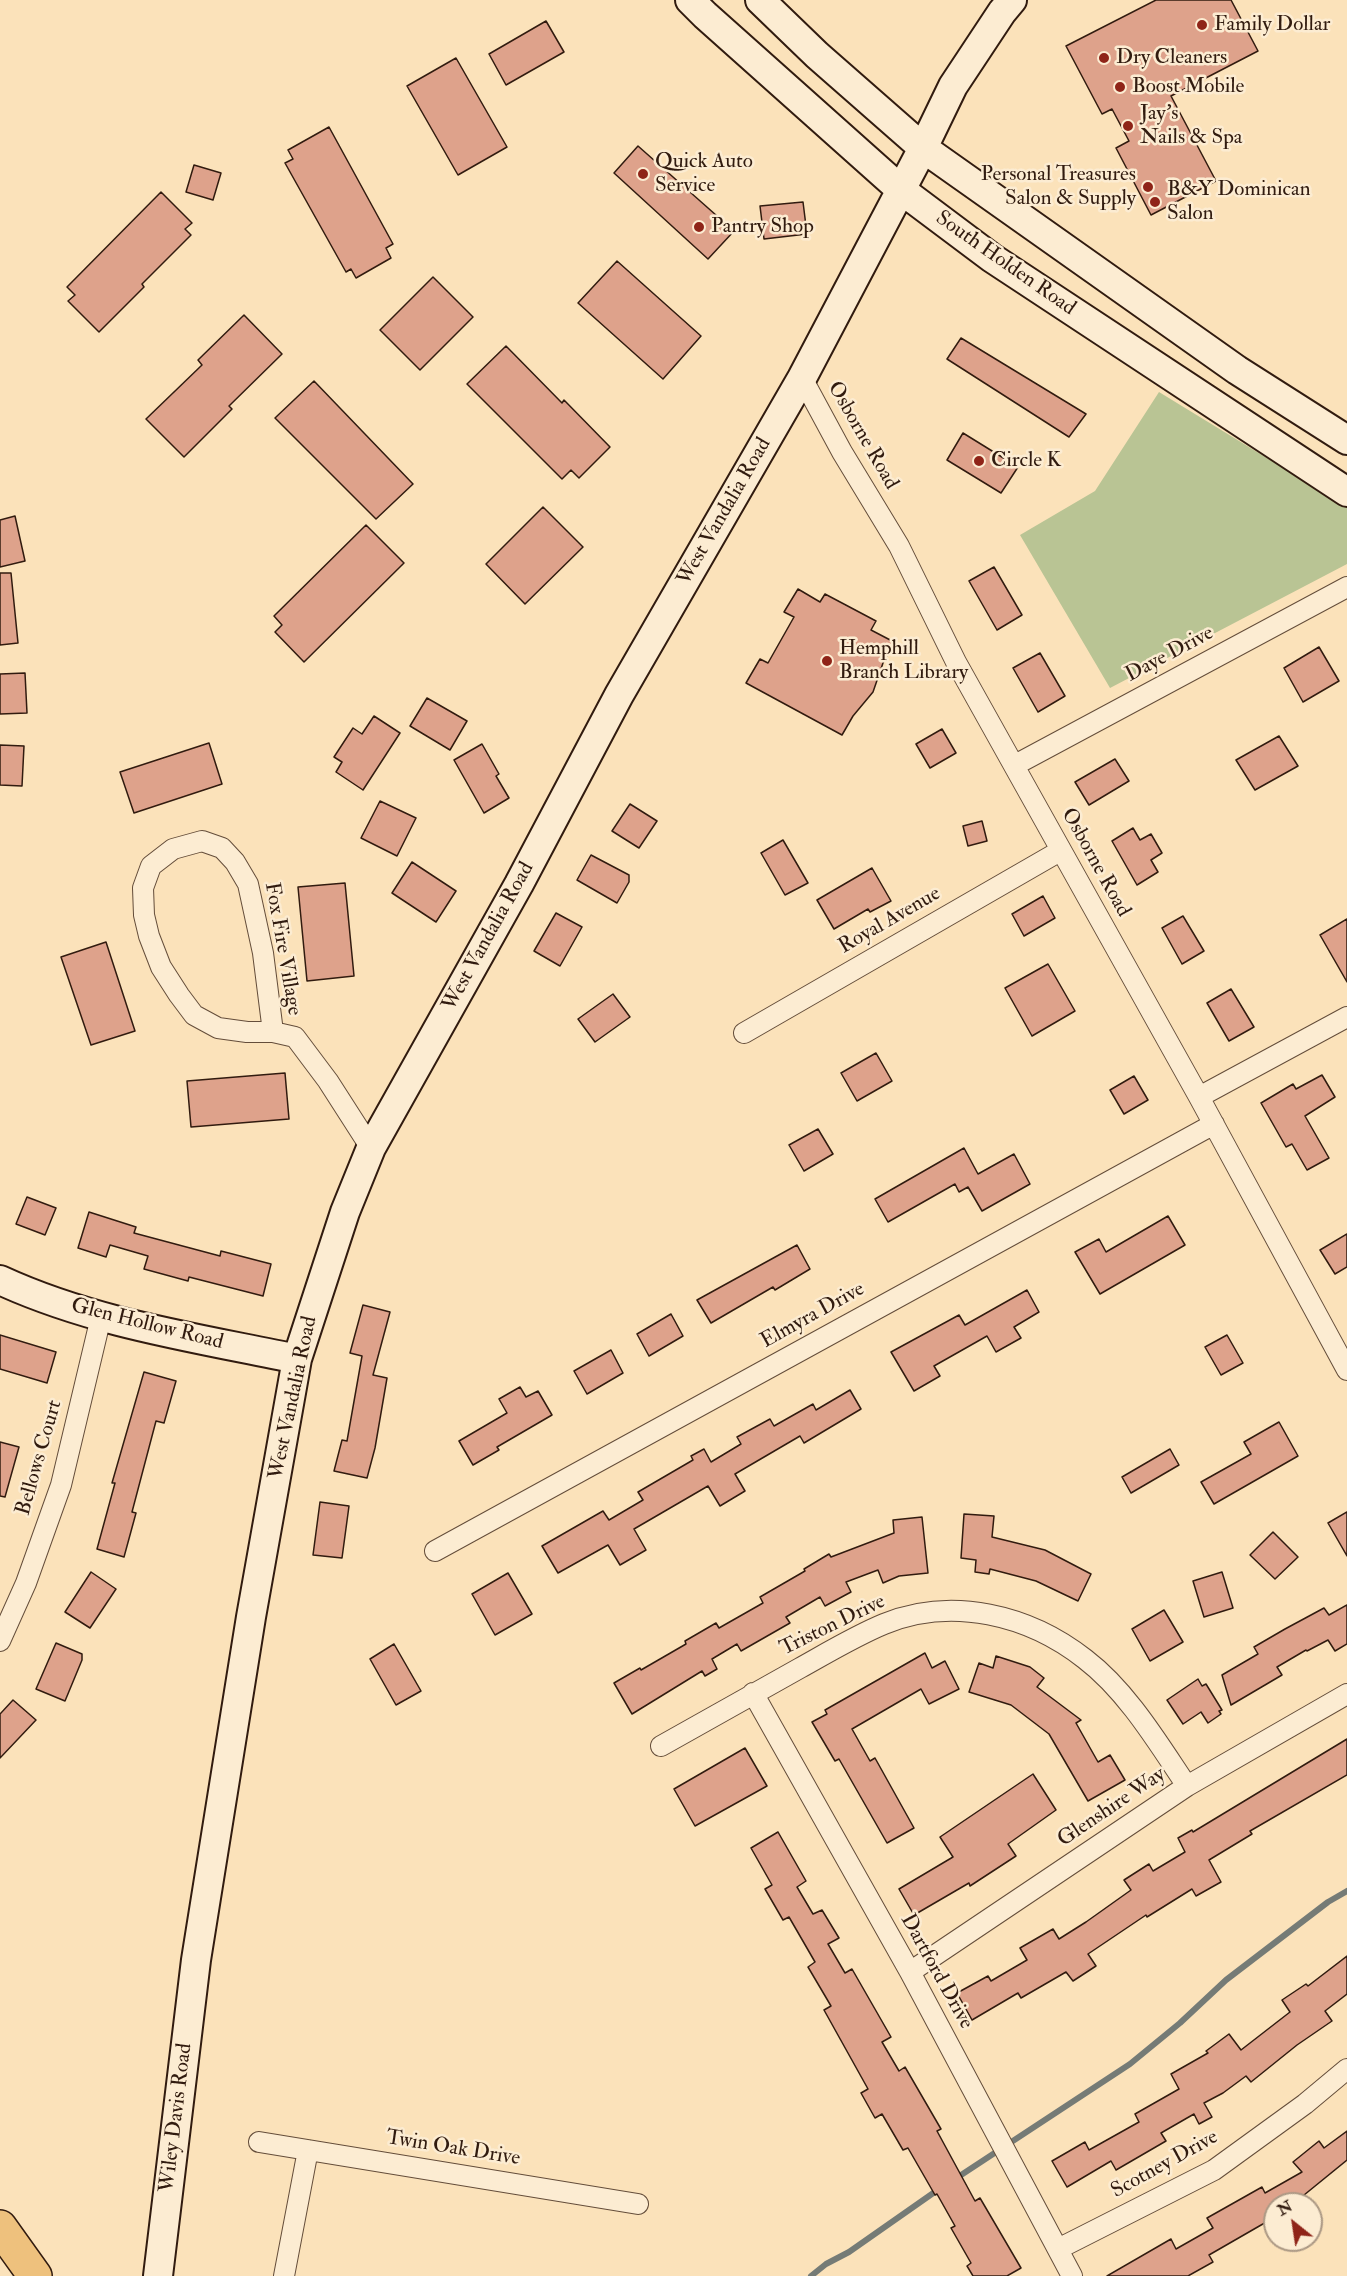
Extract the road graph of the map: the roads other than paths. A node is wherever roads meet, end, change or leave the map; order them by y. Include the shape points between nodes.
1 (690, 0) edge
2 (760, 0) edge
3 (1012, 0) edge
4 (923, 148) junction
5 (900, 189) junction
6 (802, 378) junction
7 (1347, 440) edge
8 (1347, 492) edge
9 (1347, 586) edge
10 (1015, 765) junction
11 (1060, 851) junction
12 (1347, 1017) edge
13 (273, 1032) junction
14 (744, 1033) dead end
15 (1199, 1097) junction
16 (1214, 1124) junction
17 (370, 1148) junction
18 (0, 1280) edge
19 (101, 1317) junction
20 (297, 1359) junction
21 (1347, 1370) edge
22 (435, 1551) dead end
23 (0, 1641) edge
24 (753, 1693) junction
25 (1347, 1694) edge
26 (661, 1746) dead end
27 (1187, 1786) junction
28 (196, 1960) joint
29 (910, 1972) junction
30 (1347, 2069) edge
31 (259, 2142) dead end
32 (308, 2150) junction
33 (638, 2204) dead end
34 (0, 2227) edge
35 (1058, 2249) junction
36 (35, 2276) edge
37 (158, 2276) edge
38 (284, 2276) edge
39 (1072, 2276) edge

1 - 5 main road, South Holden Road
2 - 4 main road
3 - 4 main road, West Vandalia Road via 953,86
4 - 5 main road, West Vandalia Road
4 - 7 main road via 1237,370
5 - 6 main road, West Vandalia Road
5 - 8 main road, South Holden Road via 992,258
6 - 10 street, Osborne Road via 899,546 956,662
6 - 17 main road, West Vandalia Road via 619,695 519,884
9 - 10 street, Daye Drive
10 - 11 street, Osborne Road
11 - 14 street, Royal Avenue
11 - 15 street, Osborne Road
12 - 15 street
13 - 13 street, Fox Fire Village via 218,1028 195,1016 161,967 144,915 143,888 151,866 173,849 202,841 222,848 248,884
13 - 17 street, Fox Fire Village via 295,1037 328,1080
15 - 16 street, Osborne Road
16 - 21 street, Osborne Road
16 - 22 street, Elmyra Drive
17 - 20 main road, West Vandalia Road
18 - 19 main road, Glen Hollow Road
19 - 20 main road, Glen Hollow Road
19 - 23 street, Bellows Court via 61,1485 26,1583
20 - 28 main road, West Vandalia Road
24 - 26 street, Triston Drive
24 - 27 street, Triston Drive via 886,1623 930,1611 1002,1616 1044,1633 1086,1659 1130,1704
24 - 29 street, Dartford Drive
25 - 27 street, Glenshire Way
27 - 29 street, Glenshire Way
28 - 37 main road, Wiley Davis Road
29 - 35 street, Dartford Drive
30 - 35 street, Scotney Drive via 1214,2170
31 - 32 street, Twin Oak Drive
32 - 33 street, Twin Oak Drive
32 - 38 street
34 - 36 highway
35 - 39 street, Dartford Drive

